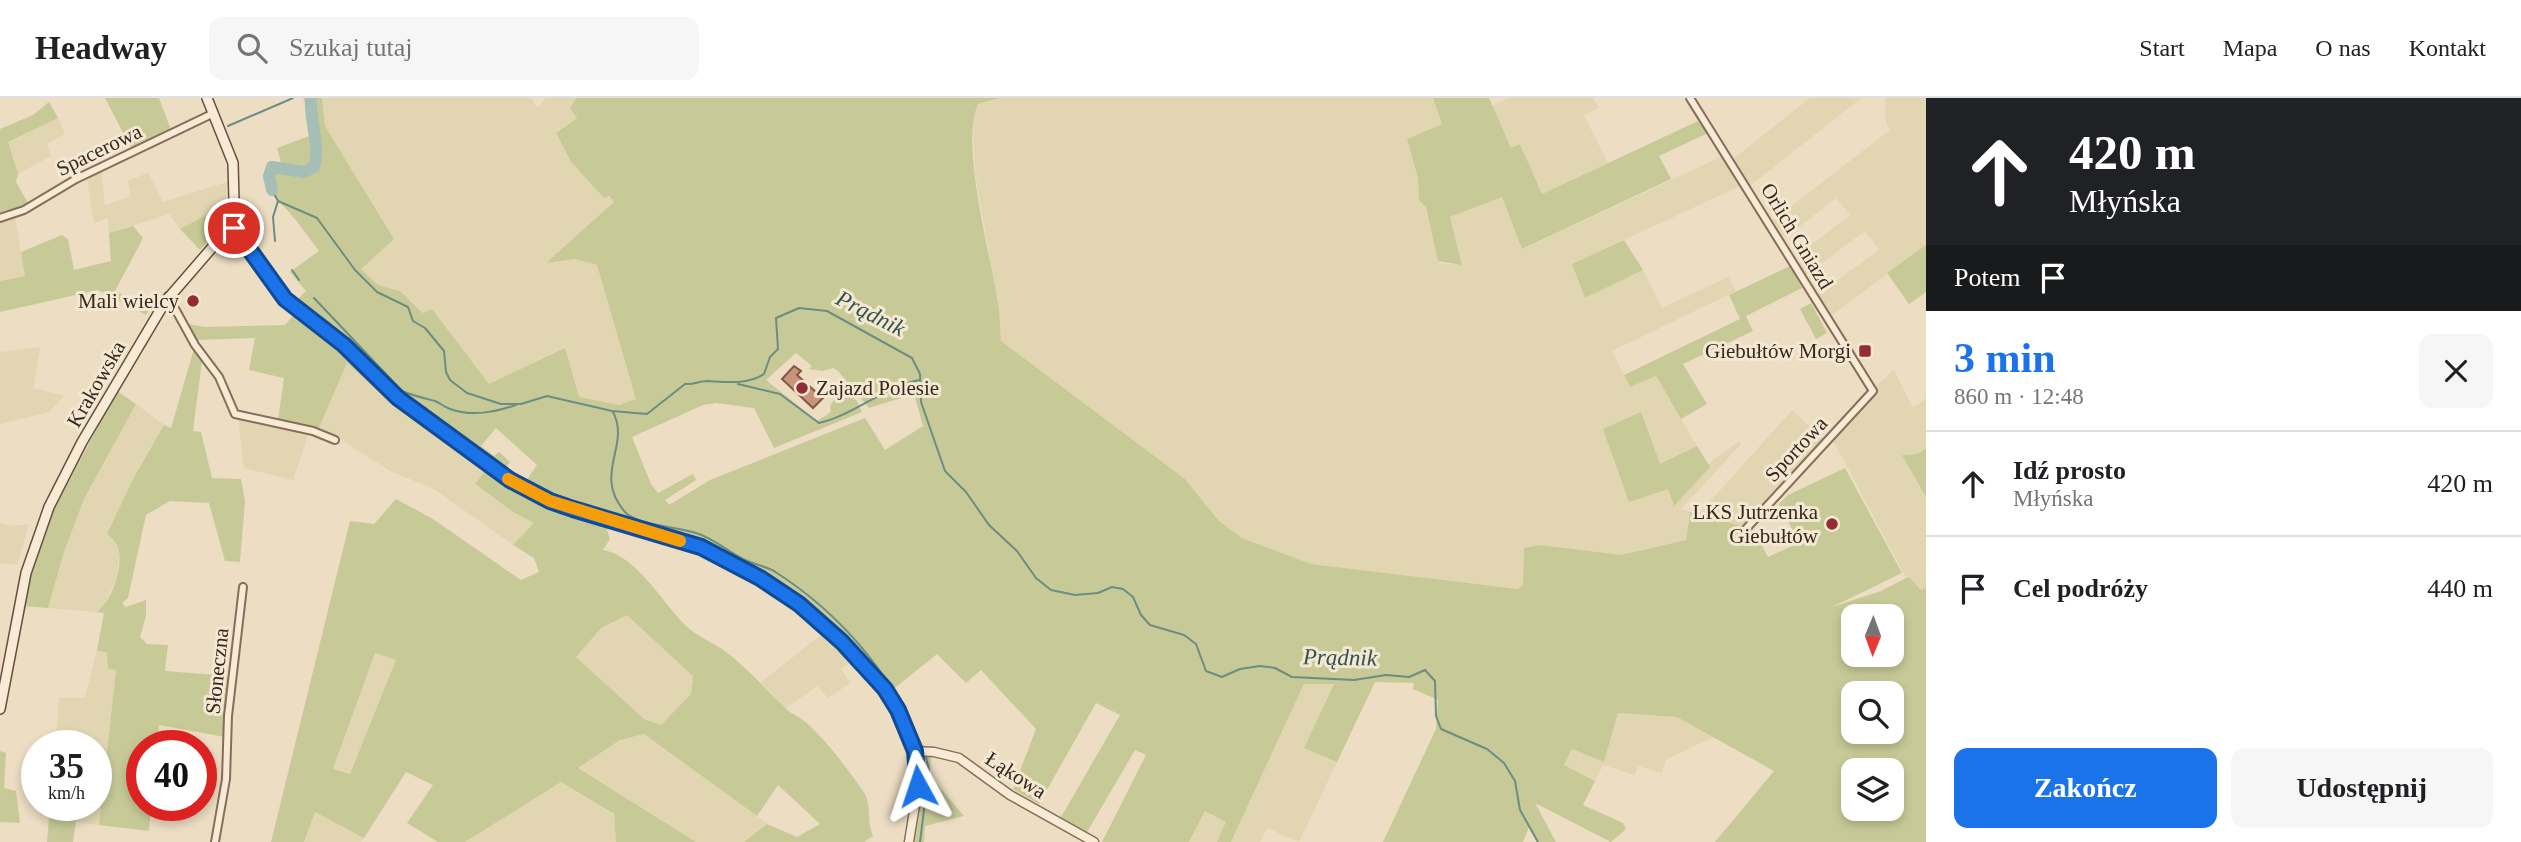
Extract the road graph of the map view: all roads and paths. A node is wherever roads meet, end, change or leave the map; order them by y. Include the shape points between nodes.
1 (207, 98) edge
2 (1690, 98) edge
3 (214, 113) junction
4 (0, 218) edge
5 (229, 225) junction
6 (168, 296) junction
7 (1873, 391) joint
8 (335, 440) dead end
9 (1744, 531) dead end
10 (243, 587) dead end
11 (0, 709) edge
12 (915, 751) junction
13 (215, 842) edge
14 (909, 842) edge
15 (1094, 842) edge

1 - 3 main road
2 - 7 street, Orlich Gniazd
3 - 4 street, Spacerowa
3 - 5 main road via 234,169
5 - 6 main road, Krakowska
5 - 12 street via 240,233 285,299 344,345 398,398 510,480 550,501 701,547 799,604 885,689
6 - 8 street via 219,377 235,414
6 - 11 main road, Krakowska via 82,442 40,528 16,618
7 - 9 street, Sportowa
10 - 13 street, Słoneczna via 228,716 226,779
12 - 14 street via 918,786
12 - 15 street, Łąkowa via 959,758 1010,796

